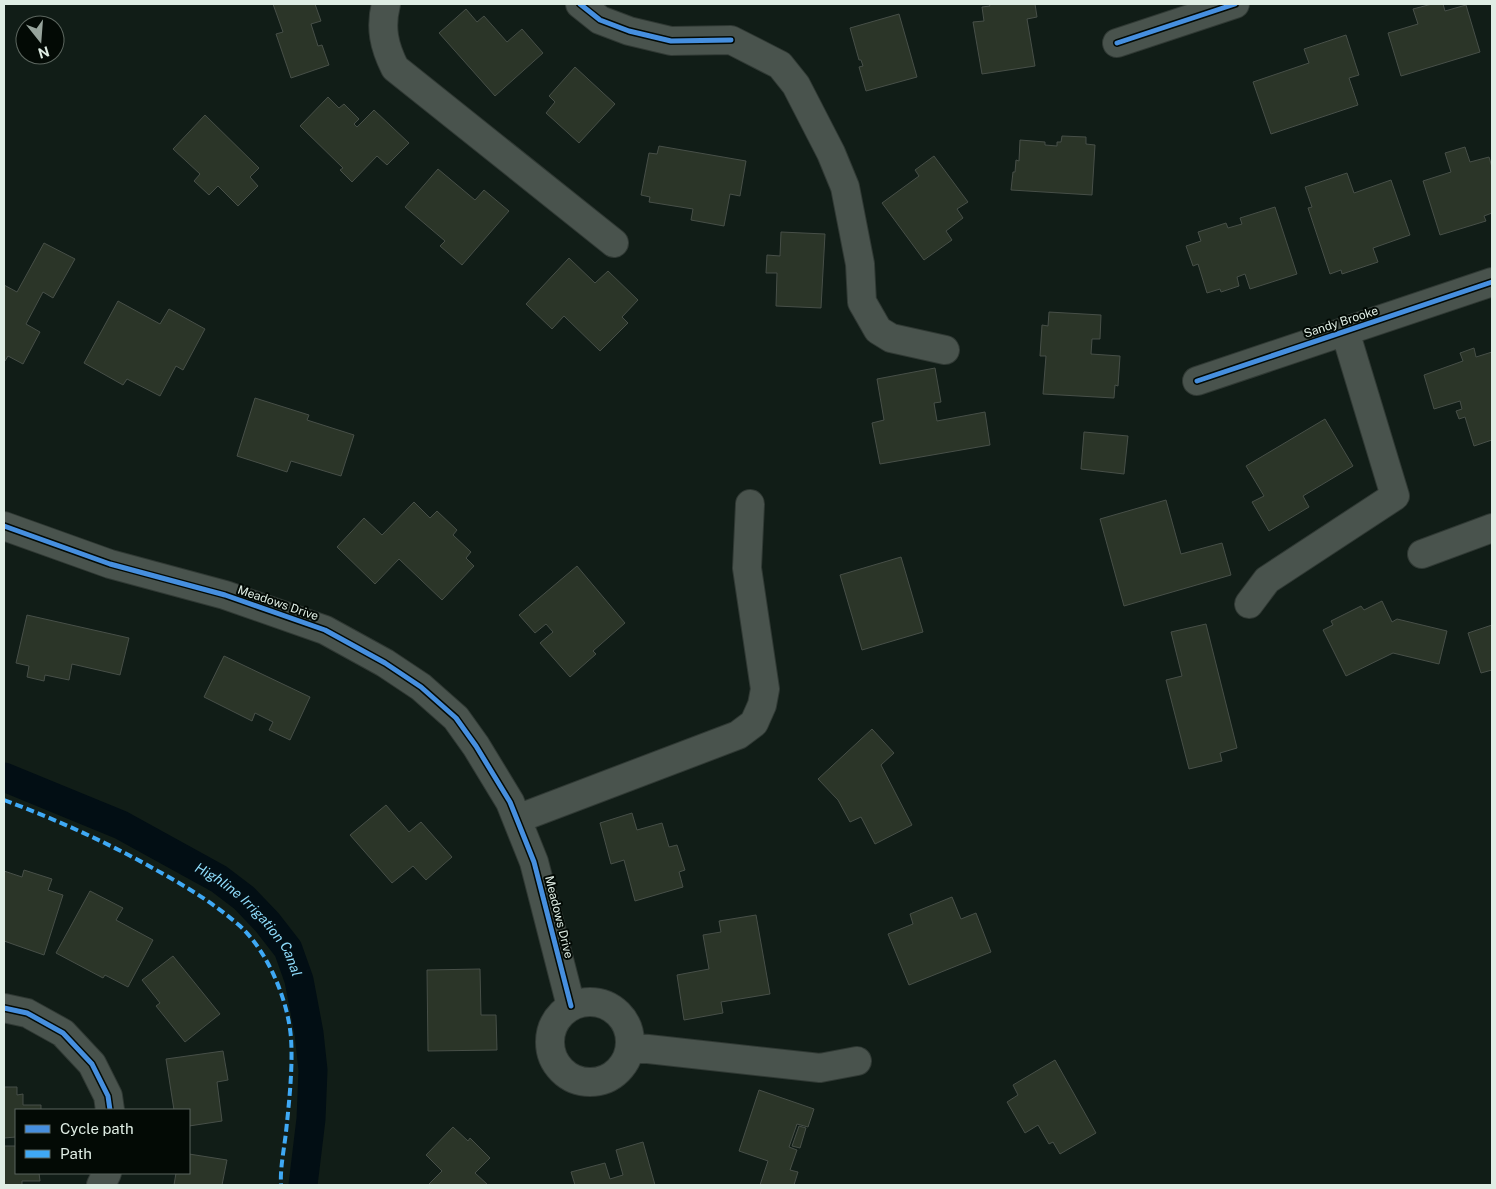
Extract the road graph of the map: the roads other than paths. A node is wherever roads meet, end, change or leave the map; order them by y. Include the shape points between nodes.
1 (386, 4) edge
2 (580, 4) edge
3 (1235, 4) edge
4 (1117, 42) dead end
5 (614, 243) dead end
6 (1492, 282) edge
7 (1345, 331) junction
8 (945, 350) dead end
9 (1197, 381) dead end
10 (750, 504) dead end
11 (4, 526) edge
12 (1492, 528) edge
13 (1422, 554) dead end
14 (1249, 604) dead end
15 (516, 819) junction
16 (571, 1006) junction
17 (4, 1008) edge
18 (630, 1047) junction
19 (857, 1061) dead end
20 (110, 1109) edge

1 - 5 street via 382,32 395,68
2 - 8 street via 600,20 629,32 671,42 731,40 780,65 796,85 831,152 845,187 860,264 862,302 878,330 891,338
3 - 4 street
6 - 7 street, Sandy Brooke
7 - 9 street, Sandy Brooke
7 - 14 street via 1394,496 1266,580
10 - 15 street via 747,568 765,689 754,723 738,735
11 - 15 street, Meadows Drive via 110,564 225,595 326,630 385,663 421,687 456,718 510,802
12 - 13 street
15 - 16 street, Meadows Drive via 534,862
16 - 18 street via 596,1002 608,1006 625,1023
16 - 18 street via 557,1019 550,1036 554,1060 562,1070 584,1082 609,1077 619,1070
17 - 20 street via 27,1013 63,1033 92,1064 108,1096
18 - 19 street via 820,1068

